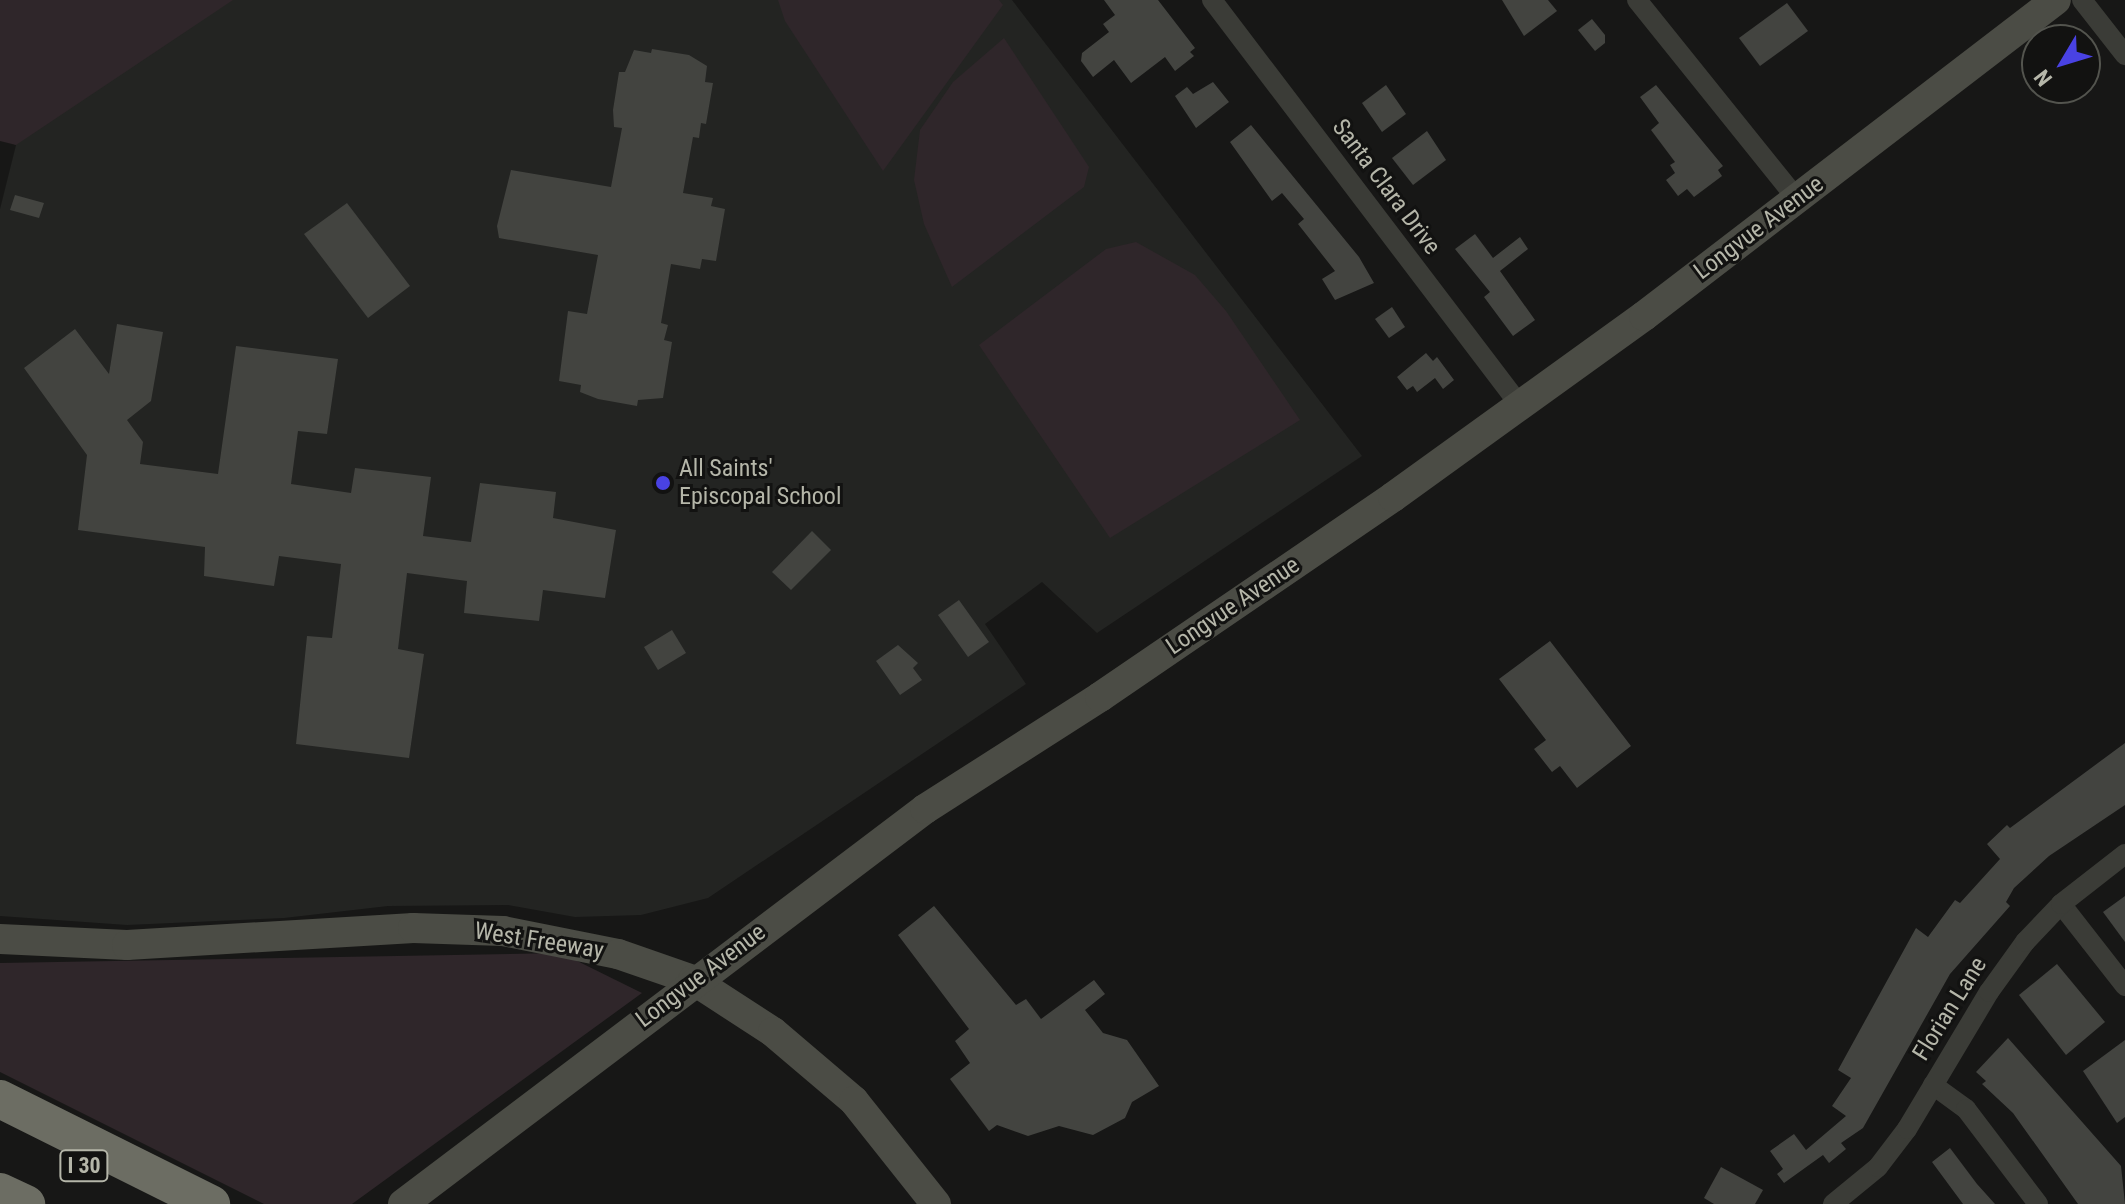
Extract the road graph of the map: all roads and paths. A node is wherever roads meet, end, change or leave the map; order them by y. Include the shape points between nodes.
1 (1212, 0) edge
2 (1637, 0) edge
3 (2082, 0) edge
4 (2050, 2) edge
5 (2125, 55) edge
6 (1798, 200) junction
7 (1519, 404) junction
8 (2125, 854) edge
9 (2061, 904) junction
10 (0, 939) edge
11 (693, 980) junction
12 (2125, 986) edge
13 (1933, 1085) junction
14 (0, 1099) edge
15 (0, 1128) edge
16 (0, 1192) edge
17 (405, 1203) edge
18 (26, 1204) edge
19 (168, 1204) edge
20 (211, 1204) edge
21 (936, 1204) edge
22 (1833, 1204) edge
23 (2038, 1204) edge

1 - 7 street, Santa Clara Drive
2 - 6 street
3 - 5 street
4 - 6 main road, Longvue Avenue
6 - 7 main road, Longvue Avenue
7 - 11 main road, Longvue Avenue via 1100,697 925,809
8 - 9 street, Florian Lane
9 - 12 street
9 - 13 street, Florian Lane via 1989,992
10 - 11 main road, West Freeway via 127,945 413,928 503,931 618,954
11 - 17 main road, Longvue Avenue
11 - 21 main road, West Freeway via 773,1032 854,1101
13 - 22 street, Florian Lane via 1878,1167
13 - 23 street via 1966,1109
14 - 20 highway
15 - 19 highway, I 30
16 - 18 highway

